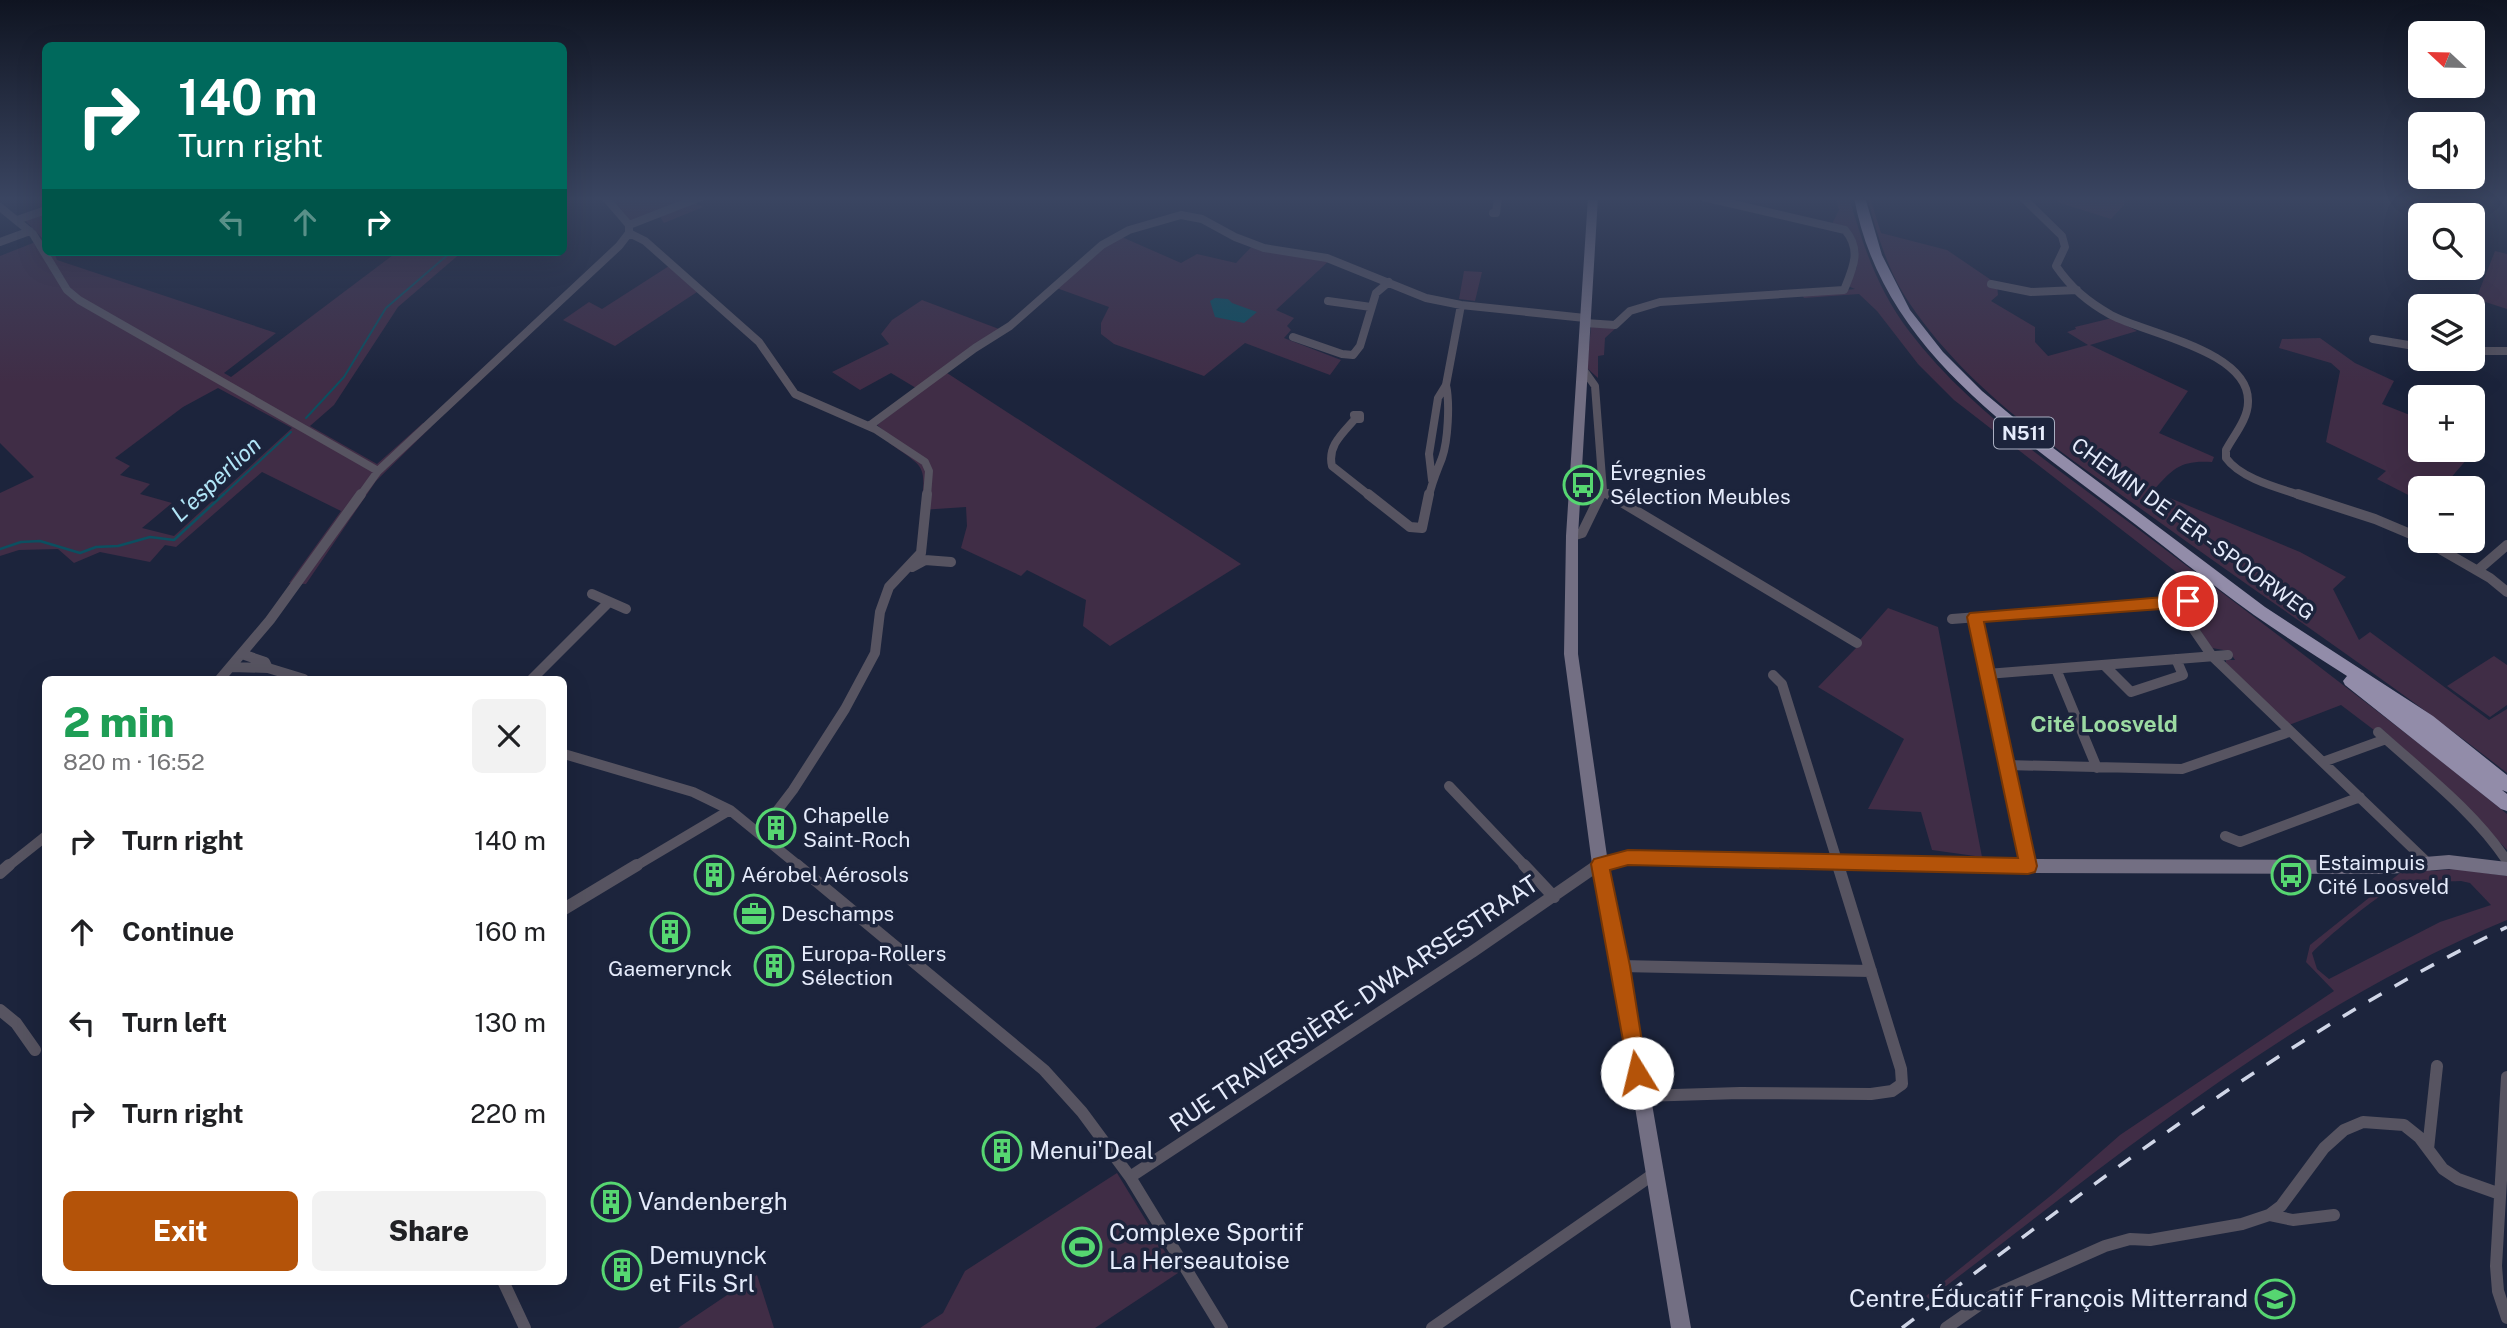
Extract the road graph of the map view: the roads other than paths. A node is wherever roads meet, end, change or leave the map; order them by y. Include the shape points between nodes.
1 (48, 259) edge
2 (605, 259) edge
3 (665, 259) edge
4 (1086, 259) edge
5 (1330, 259) edge
6 (1589, 259) edge
7 (1855, 259) edge
8 (1877, 259) edge
9 (2059, 259) edge
10 (1389, 282) junction
11 (1991, 284) dead end
12 (2077, 290) junction
13 (1328, 301) dead end
14 (1461, 305) junction
15 (1371, 307) junction
16 (1585, 320) junction
17 (1293, 337) dead end
18 (2373, 339) dead end
19 (2408, 345) edge
20 (2485, 351) edge
21 (2507, 351) edge
22 (1583, 369) junction
23 (1446, 384) junction
24 (1355, 419) dead end
25 (869, 426) junction
26 (378, 471) junction
27 (1432, 480) junction
28 (1603, 491) junction
29 (2408, 534) edge
30 (1572, 536) junction
31 (2507, 545) edge
32 (2447, 553) edge
33 (951, 562) dead end
34 (908, 568) junction
35 (2477, 570) junction
36 (2490, 578) junction
37 (2507, 581) edge
38 (2507, 592) edge
39 (592, 594) dead end
40 (2188, 601) dead end
41 (609, 602) junction
42 (2175, 602) junction
43 (626, 609) dead end
44 (2260, 611) junction
45 (1975, 617) junction
46 (1952, 619) dead end
47 (1857, 643) dead end
48 (242, 654) junction
49 (2228, 655) dead end
50 (2212, 656) junction
51 (2176, 659) junction
52 (2104, 665) junction
53 (231, 667) junction
54 (268, 668) junction
55 (2056, 669) junction
56 (1987, 674) junction
57 (1773, 675) dead end
58 (222, 676) edge
59 (293, 676) edge
60 (535, 676) edge
61 (2290, 732) junction
62 (567, 755) edge
63 (2323, 762) junction
64 (2006, 765) junction
65 (2097, 768) junction
66 (2507, 785) edge
67 (1449, 786) dead end
68 (2360, 797) junction
69 (2507, 804) edge
70 (730, 810) junction
71 (760, 832) junction
72 (2225, 836) dead end
73 (42, 839) edge
74 (2507, 861) edge
75 (1836, 862) junction
76 (2428, 863) junction
77 (1600, 864) junction
78 (2028, 866) junction
79 (2507, 869) edge
80 (0, 873) edge
81 (1554, 897) junction
82 (567, 907) edge
83 (1620, 966) junction
84 (1871, 971) junction
85 (1, 1013) edge
86 (35, 1050) dead end
87 (2437, 1066) dead end
88 (2507, 1077) edge
89 (1641, 1097) junction
90 (2428, 1149) junction
91 (1655, 1173) junction
92 (1130, 1177) junction
93 (2500, 1194) junction
94 (2269, 1215) junction
95 (2334, 1215) dead end
96 (505, 1285) edge
97 (2507, 1318) edge
98 (525, 1328) edge
99 (1222, 1328) edge
100 (1432, 1328) edge
101 (1681, 1328) edge
102 (1946, 1328) edge

1 - 26 street via 79,300
2 - 26 street
3 - 25 street via 759,342 795,394
4 - 25 street via 1010,326
5 - 10 street
6 - 16 main road
7 - 16 street via 1844,290 1660,302 1630,311 1615,325
8 - 44 highway, CHEMIN DE FER - SPOORWEG / N511 via 1919,331 2019,429
9 - 12 street via 2056,266
10 - 14 street via 1426,298
10 - 15 street via 1376,293
11 - 12 street via 2031,292
12 - 29 street via 2130,325 2230,365 2242,381 2249,405 2225,451 2233,466
13 - 15 street
14 - 16 street
14 - 23 street
15 - 17 street via 1353,355
16 - 22 main road
18 - 19 street
20 - 21 street
22 - 28 street via 1595,386
22 - 30 main road
23 - 27 street via 1438,398 1429,454
23 - 27 street via 1449,397 1443,457
24 - 27 street via 1332,448 1332,466 1397,519 1422,528
25 - 34 street via 925,462 929,471 924,543
26 - 48 street
28 - 30 street via 1582,533
28 - 47 street
30 - 77 main road via 1571,654
31 - 35 street
32 - 35 street
33 - 34 street via 925,561
34 - 71 street via 889,587 880,612 875,653 845,709
35 - 36 street
36 - 37 street
36 - 38 street
39 - 41 street
40 - 42 street
41 - 43 street
41 - 60 street
42 - 45 street
42 - 50 street
44 - 66 highway, CHEMIN DE FER - SPOORWEG / N511 via 2427,722
44 - 69 highway, N511
45 - 46 street
45 - 56 street
48 - 53 street
48 - 54 street via 265,662
49 - 50 street
50 - 51 street
50 - 61 street
51 - 52 street
51 - 52 street via 2183,675 2131,692
52 - 55 street
53 - 54 street
53 - 58 street
54 - 59 street
55 - 56 street
55 - 65 street
56 - 64 street
57 - 75 street via 1782,684
61 - 63 street
61 - 65 street via 2182,769
62 - 70 street via 693,792
63 - 68 street
63 - 74 street via 2382,735 2495,843
64 - 65 street
64 - 78 street
67 - 81 street
68 - 72 street via 2240,842
68 - 76 street
70 - 71 street
70 - 82 street
71 - 92 street via 1027,1054 1082,1112
73 - 80 street
75 - 77 main road via 1628,858
75 - 78 main road
75 - 84 street
76 - 78 main road via 2388,867
76 - 79 main road via 2466,862
77 - 81 street, RUE TRAVERSIÈRE - DWAARSESTRAAT
77 - 83 main road
81 - 92 street, RUE TRAVERSIÈRE - DWAARSESTRAAT
83 - 84 street
83 - 89 main road
84 - 89 street via 1900,1069 1900,1087 1871,1094
85 - 86 street via 16,1023
87 - 90 street
88 - 93 street
89 - 91 main road
90 - 93 street via 2443,1169 2458,1179
90 - 94 street via 2404,1125 2351,1125 2323,1148 2281,1206
91 - 100 street
91 - 101 main road
92 - 99 street
93 - 97 street via 2496,1281
94 - 95 street via 2293,1220
94 - 102 street via 2242,1224 2105,1246 2002,1291
96 - 98 street

